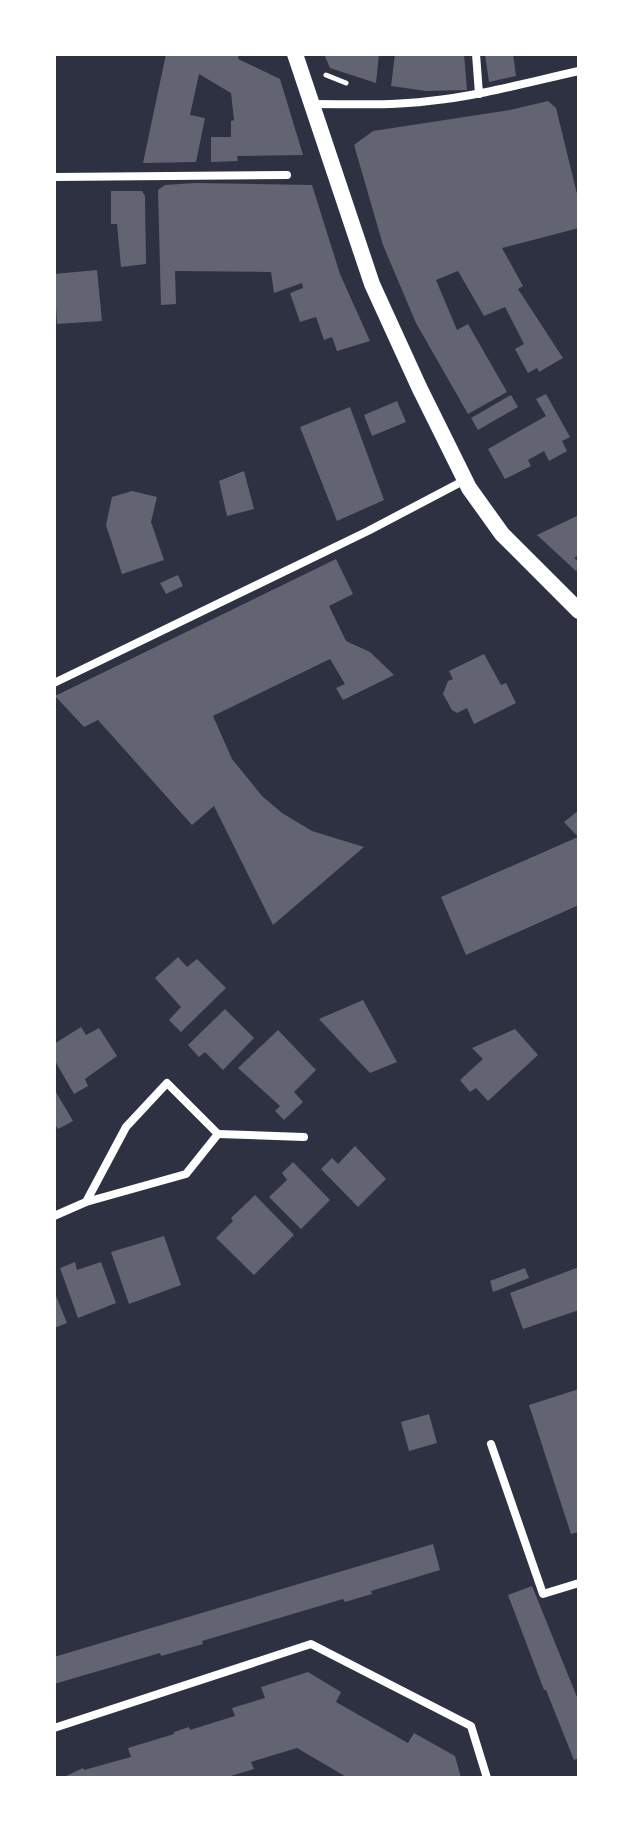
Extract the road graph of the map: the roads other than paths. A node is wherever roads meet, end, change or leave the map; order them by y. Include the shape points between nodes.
1 (295, 54) edge
2 (476, 54) edge
3 (579, 71) edge
4 (479, 94) junction
5 (311, 104) junction
6 (287, 175) dead end
7 (54, 177) edge
8 (465, 480) junction
9 (579, 611) edge
10 (54, 683) edge
11 (218, 1134) junction
12 (304, 1137) dead end
13 (86, 1202) junction
14 (54, 1216) edge
15 (491, 1444) dead end
16 (579, 1583) edge
17 (54, 1728) edge
18 (487, 1778) edge

1 - 5 main road
2 - 4 street
3 - 4 street
4 - 5 street via 385,105
5 - 8 main road via 372,284
6 - 7 street
8 - 9 main road via 502,534
8 - 10 street
11 - 12 street
11 - 13 street via 186,1174
11 - 13 street via 167,1083 126,1127
13 - 14 street
15 - 16 street via 543,1594
17 - 18 street via 311,1644 471,1726

